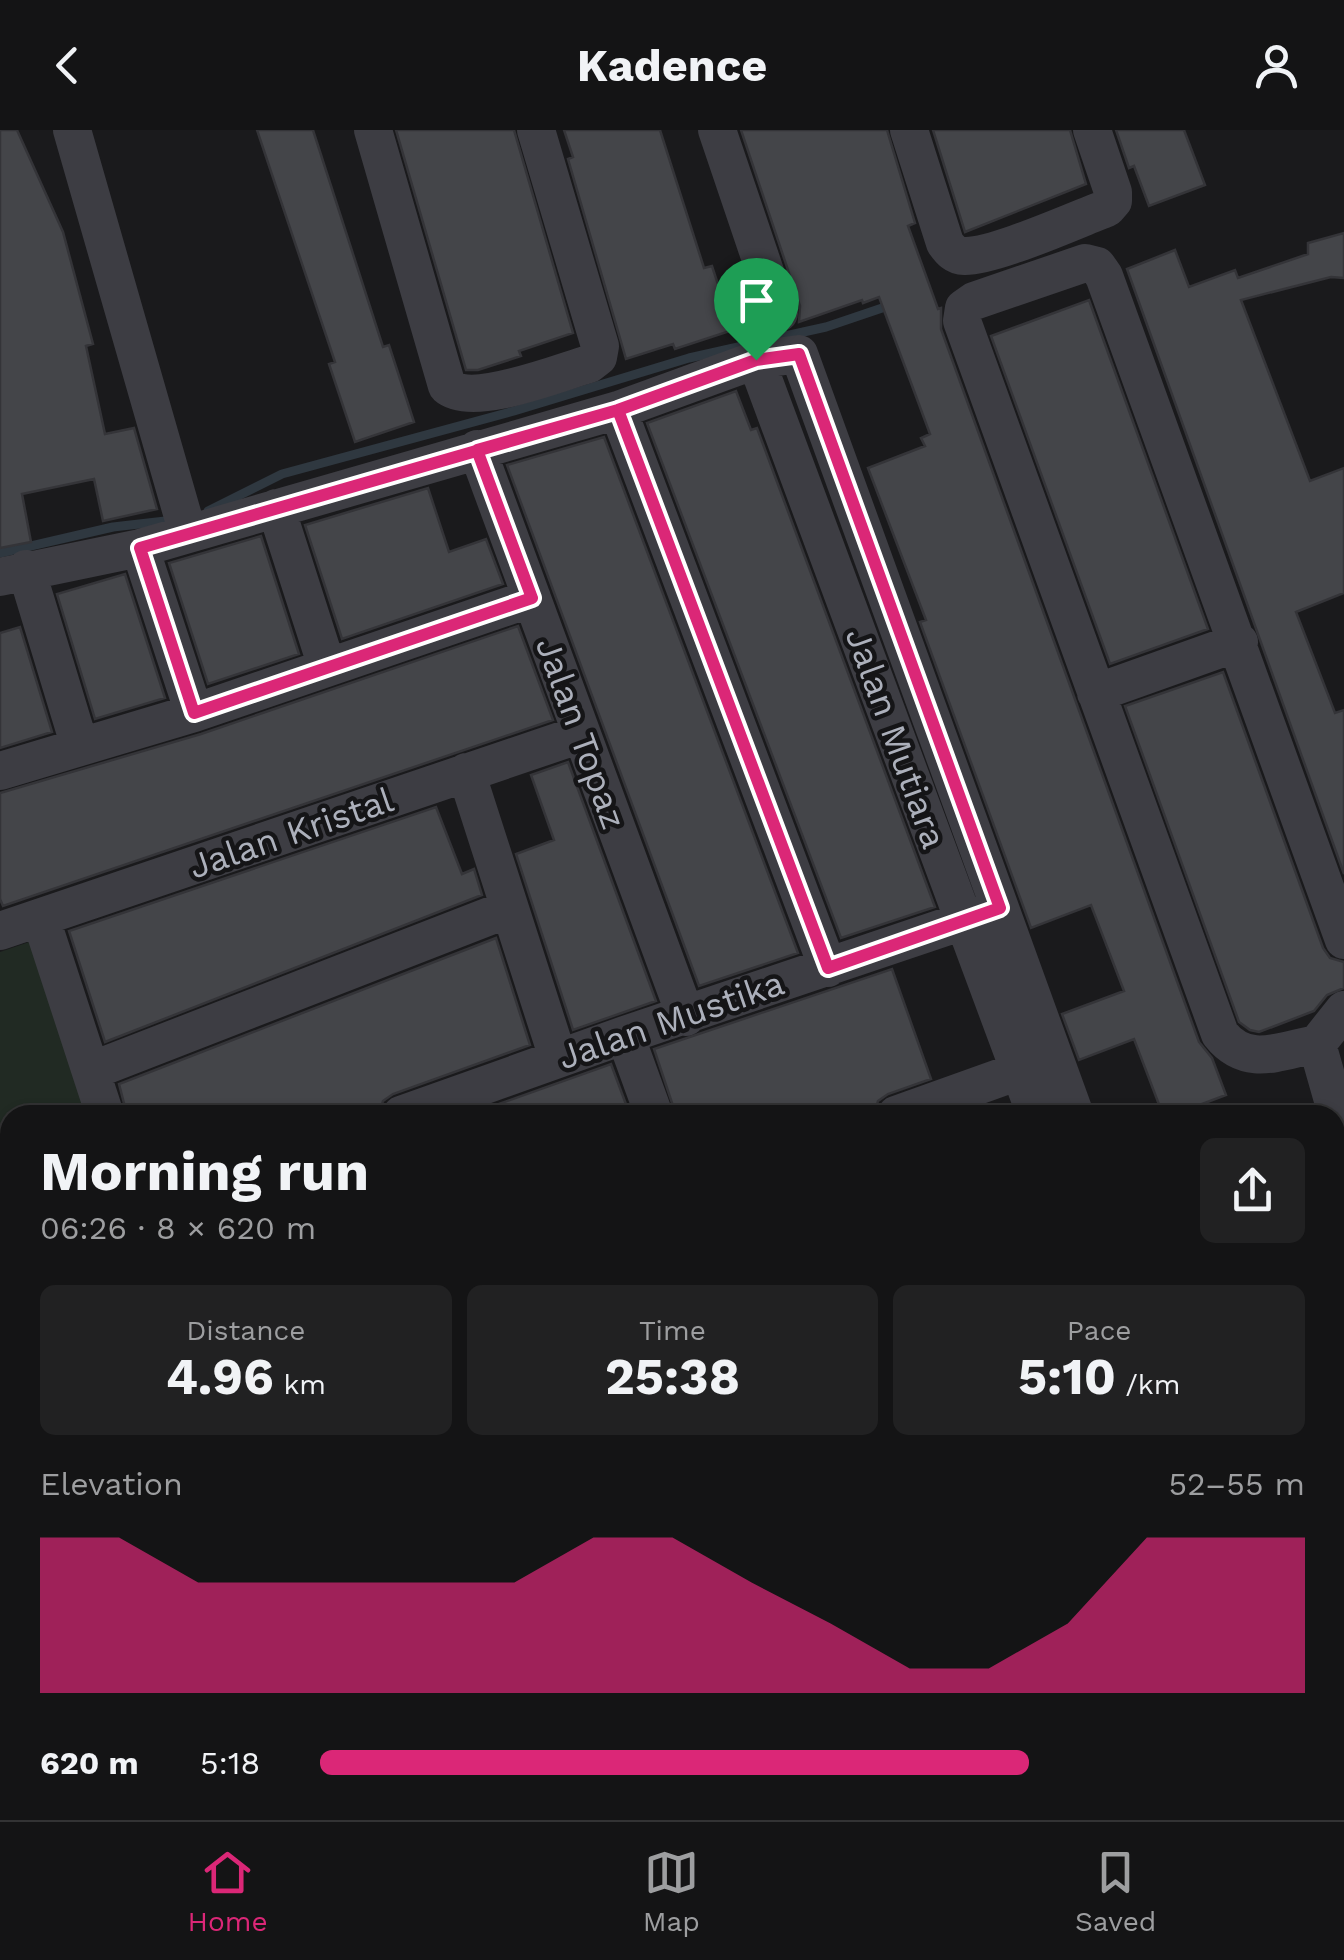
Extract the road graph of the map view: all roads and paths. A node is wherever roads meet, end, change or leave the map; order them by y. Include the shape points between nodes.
1 (72, 130) edge
2 (373, 130) edge
3 (536, 130) edge
4 (717, 130) edge
5 (909, 130) edge
6 (1092, 130) edge
7 (779, 313) dead end
8 (756, 360) junction
9 (618, 410) junction
10 (477, 450) junction
11 (276, 508) junction
12 (185, 523) junction
13 (140, 548) junction
14 (13, 573) edge
15 (532, 598) junction
16 (1238, 642) junction
17 (327, 668) junction
18 (1096, 693) junction
19 (194, 713) junction
20 (581, 734) junction
21 (80, 746) junction
22 (0, 772) edge
23 (466, 772) junction
24 (1000, 908) junction
25 (508, 909) junction
26 (42, 919) junction
27 (964, 921) junction
28 (0, 932) edge
29 (1344, 940) edge
30 (828, 968) junction
31 (1344, 1010) edge
32 (686, 1016) junction
33 (625, 1035) junction
34 (1316, 1044) junction
35 (558, 1058) junction
36 (91, 1071) junction
37 (1020, 1071) junction
38 (103, 1105) edge
39 (428, 1105) edge
40 (650, 1105) edge
41 (924, 1105) edge
42 (1032, 1105) edge
43 (1071, 1105) edge
44 (1334, 1105) edge

1 - 12 street
2 - 3 street via 447,386 465,394 510,388 598,356
4 - 7 street
5 - 6 street via 945,243 962,256 1107,208 1114,192
8 - 9 street
8 - 24 street, Jalan Mutiara via 799,354
8 - 27 street, Jalan Mutiara
9 - 10 street
9 - 30 street
10 - 11 street
10 - 15 street, Jalan Topaz
11 - 12 street
11 - 17 street
12 - 13 street
13 - 14 street
13 - 19 street
14 - 21 street
15 - 17 street
15 - 20 street, Jalan Topaz
16 - 18 street
16 - 18 street via 1097,266 1085,264 974,301 962,321
16 - 29 street
17 - 19 street
18 - 34 street via 1220,1034 1252,1056
19 - 21 street
20 - 23 street, Jalan Kristal
20 - 32 street, Jalan Topaz
21 - 22 street
23 - 25 street
23 - 26 street, Jalan Kristal
24 - 27 street, Jalan Mustika
24 - 43 street, Jalan Mutiara
25 - 35 street
25 - 36 street
26 - 28 street, Jalan Kristal
26 - 36 street
27 - 30 street, Jalan Mustika
27 - 37 street, Jalan Mutiara
30 - 32 street, Jalan Mustika
31 - 34 street
32 - 33 street, Jalan Mustika
33 - 35 street, Jalan Mustika
33 - 40 street
34 - 44 street
35 - 39 street, Jalan Mustika
36 - 38 street
37 - 41 street
37 - 42 street, Jalan Mutiara

